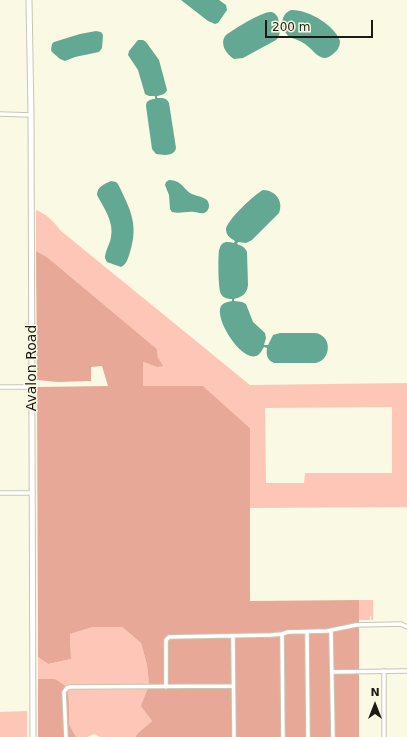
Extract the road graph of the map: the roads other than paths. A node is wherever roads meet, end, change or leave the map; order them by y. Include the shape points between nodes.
1 (29, 0) edge
2 (0, 114) edge
3 (31, 114) junction
4 (0, 387) edge
5 (32, 387) junction
6 (0, 493) edge
7 (32, 493) junction
8 (407, 628) edge
9 (332, 630) junction
10 (307, 632) junction
11 (282, 634) junction
12 (233, 637) junction
13 (384, 671) junction
14 (407, 671) edge
15 (332, 672) junction
16 (233, 686) junction
17 (166, 687) junction
18 (33, 737) edge
19 (66, 737) edge
20 (234, 737) edge
21 (283, 737) edge
22 (308, 737) edge
23 (333, 737) edge
24 (384, 737) edge

1 - 3 main road, Avalon Road
2 - 3 street
3 - 5 main road, Avalon Road
4 - 5 street
5 - 7 main road, Avalon Road
6 - 7 street
7 - 18 main road, Avalon Road
8 - 9 street via 401,624 356,624
9 - 10 street
9 - 15 street
10 - 11 street
10 - 22 street
11 - 12 street
11 - 21 street
12 - 16 street
12 - 17 street via 169,637 166,640
13 - 14 street
13 - 15 street
13 - 24 street
15 - 23 street
16 - 17 street
16 - 20 street
17 - 19 street via 67,688 64,692

